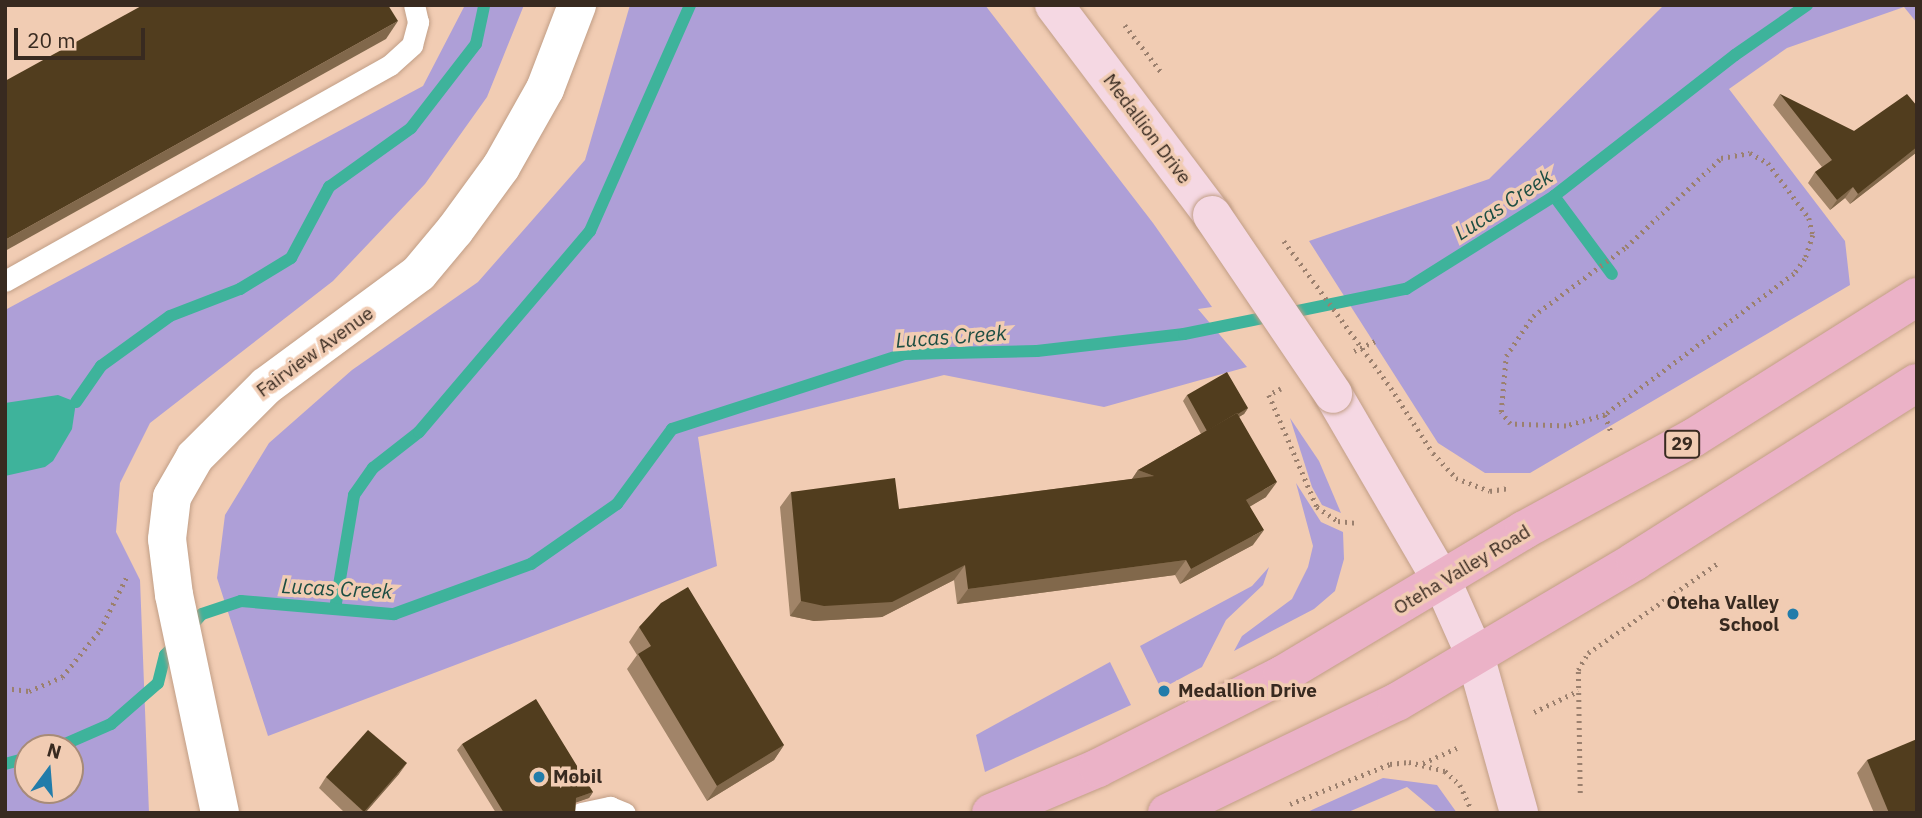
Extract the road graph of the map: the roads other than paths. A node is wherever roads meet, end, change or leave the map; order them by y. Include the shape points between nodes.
1 (414, 5) edge
2 (577, 5) edge
3 (1054, 5) edge
4 (5, 281) edge
5 (1917, 297) edge
6 (1917, 383) edge
7 (1442, 581) junction
8 (1475, 655) junction
9 (617, 810) edge
10 (220, 813) edge
11 (580, 813) edge
12 (991, 813) edge
13 (1167, 813) edge
14 (1519, 813) edge

1 - 4 lane via 418,22 412,45 390,65
2 - 10 street, Fairview Avenue via 545,89 501,167 419,273 266,386 195,457 169,511 174,595
3 - 7 street, Medallion Drive, bridge via 1212,215 1334,394
5 - 7 main road, Oteha Valley Road / 29 via 1693,438 1524,530
6 - 8 main road via 1625,567
7 - 8 street, Medallion Drive
7 - 12 main road, Oteha Valley Road / 29 via 1227,704 1098,768
8 - 13 main road via 1385,709
8 - 14 street, Medallion Drive
9 - 11 lane

